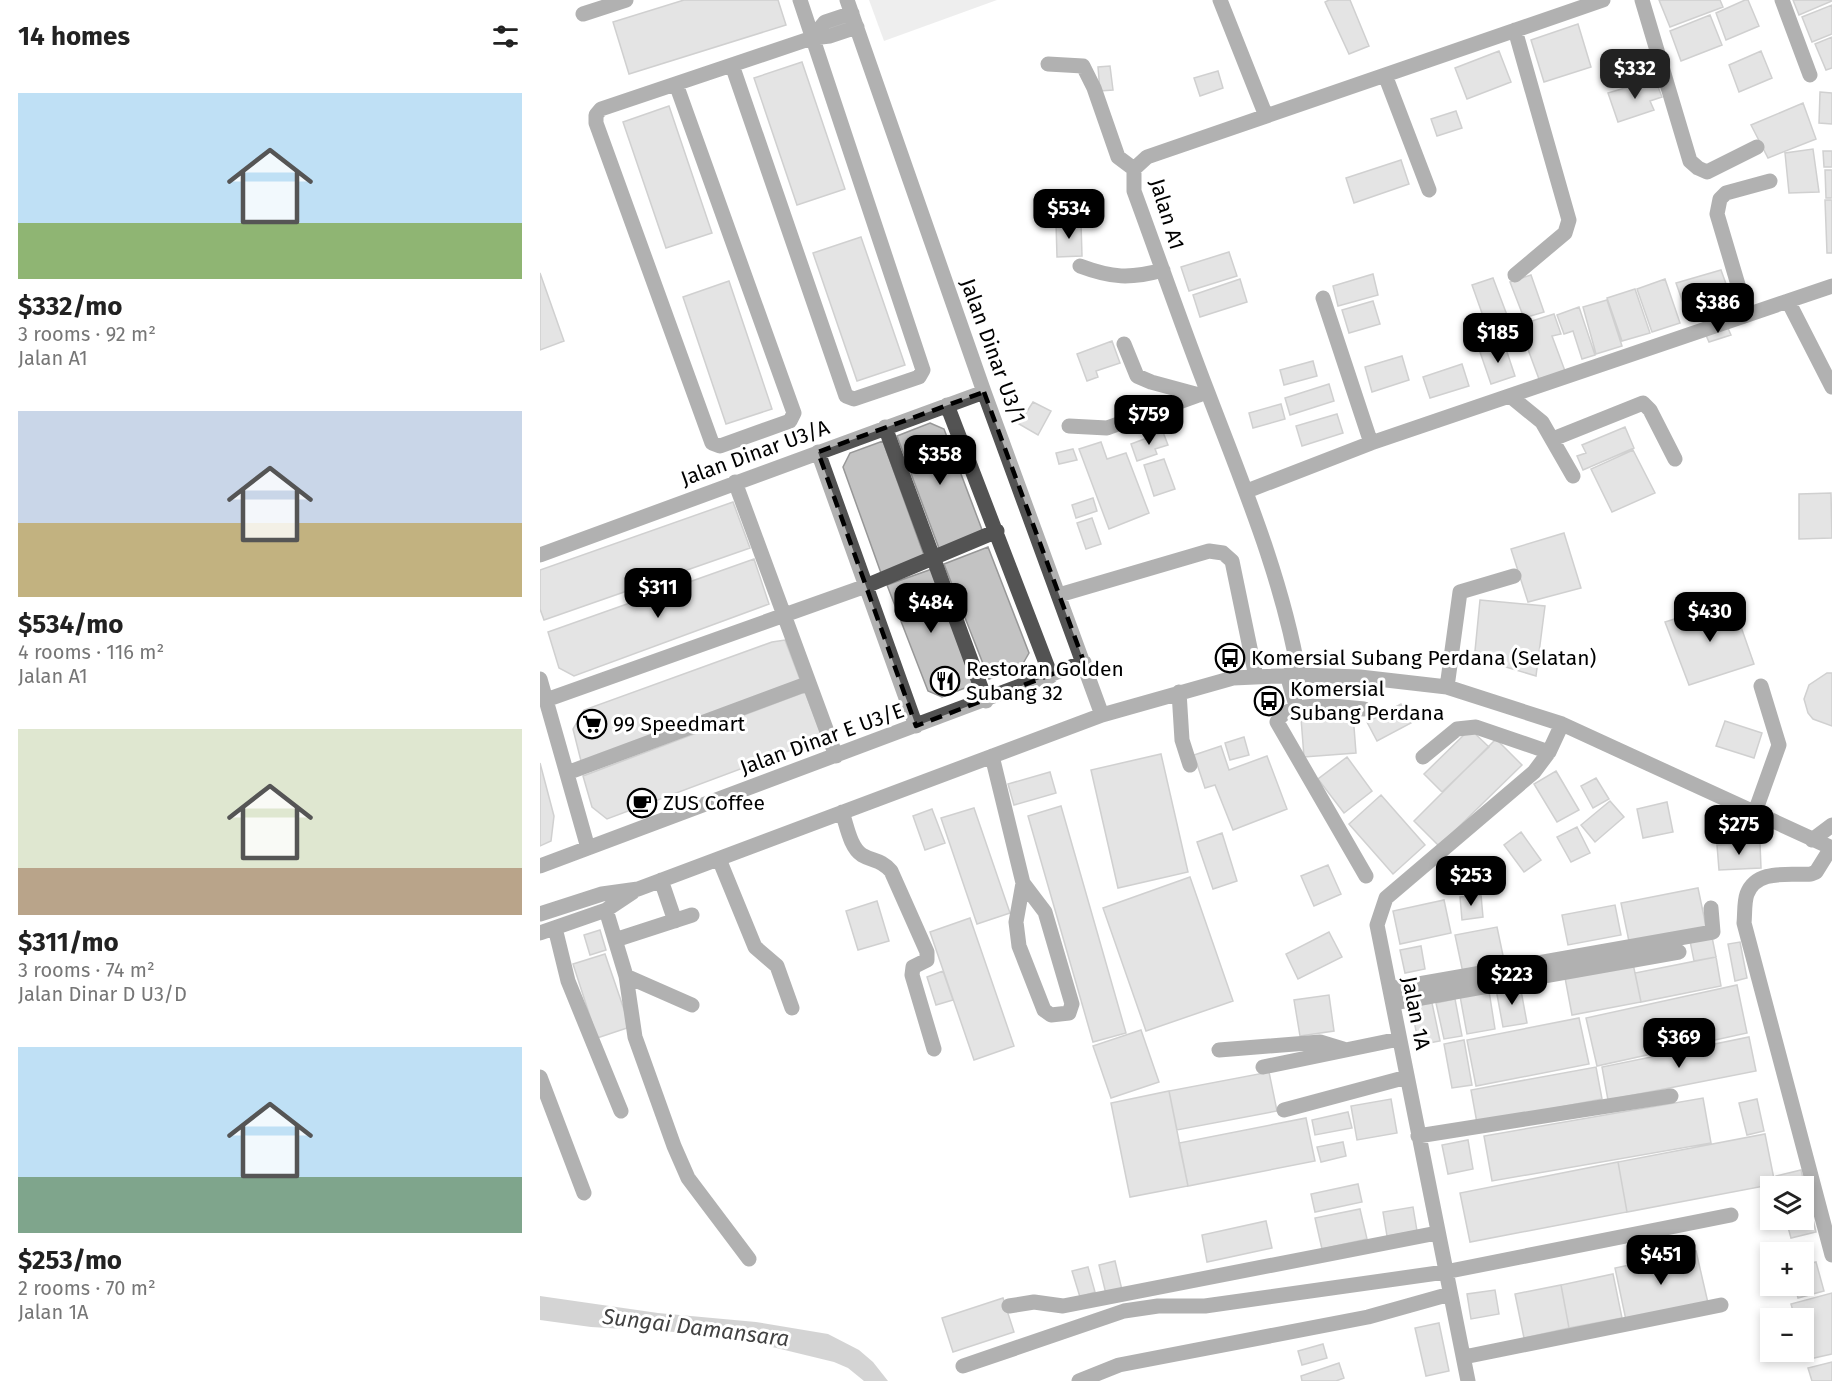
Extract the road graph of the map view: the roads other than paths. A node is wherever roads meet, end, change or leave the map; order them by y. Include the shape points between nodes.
1 (626, 0) edge
2 (800, 0) edge
3 (1220, 0) edge
4 (1600, 0) edge
5 (1642, 0) edge
6 (1782, 0) edge
7 (852, 13) edge
8 (583, 14) dead end
9 (1515, 30) junction
10 (812, 38) junction
11 (1048, 64) dead end
12 (732, 65) junction
13 (1385, 75) junction
14 (1810, 75) dead end
15 (676, 84) junction
16 (1266, 116) junction
17 (1756, 147) dead end
18 (1134, 169) junction
19 (1770, 181) dead end
20 (1429, 190) dead end
21 (1080, 266) dead end
22 (1163, 270) junction
23 (1515, 275) dead end
24 (1832, 286) edge
25 (1323, 298) dead end
26 (1788, 301) junction
27 (1747, 315) junction
28 (1124, 344) dead end
29 (1832, 387) edge
30 (984, 392) junction
31 (1203, 394) junction
32 (1510, 396) junction
33 (946, 405) junction
34 (1069, 426) dead end
35 (885, 427) junction
36 (1553, 439) junction
37 (1371, 444) junction
38 (818, 452) junction
39 (1675, 459) dead end
40 (1573, 476) dead end
41 (735, 482) junction
42 (1247, 491) junction
43 (996, 531) junction
44 (540, 555) edge
45 (933, 558) junction
46 (1514, 576) dead end
47 (866, 586) junction
48 (1059, 595) junction
49 (784, 615) junction
50 (1084, 662) junction
51 (1293, 675) junction
52 (1051, 676) junction
53 (1256, 677) junction
54 (540, 679) edge
55 (809, 683) junction
56 (1761, 686) dead end
57 (1447, 687) junction
58 (1179, 692) junction
59 (546, 700) junction
60 (986, 701) junction
61 (1296, 709) junction
62 (1364, 709) dead end
63 (1102, 715) junction
64 (1562, 724) junction
65 (916, 726) junction
66 (1550, 752) junction
67 (837, 756) junction
68 (992, 756) junction
69 (1423, 757) dead end
70 (1190, 765) dead end
71 (567, 773) junction
72 (842, 813) junction
73 (1755, 813) junction
74 (1832, 825) edge
75 (1812, 840) junction
76 (588, 848) junction
77 (1832, 849) edge
78 (719, 859) junction
79 (540, 866) edge
80 (1366, 876) dead end
81 (661, 880) junction
82 (1023, 883) junction
83 (639, 889) junction
84 (1711, 908) dead end
85 (606, 910) junction
86 (540, 914) edge
87 (693, 915) dead end
88 (675, 921) junction
89 (555, 928) junction
90 (540, 933) edge
91 (615, 940) junction
92 (1679, 952) dead end
93 (626, 976) junction
94 (1391, 996) junction
95 (692, 1005) dead end
96 (792, 1008) dead end
97 (1399, 1039) junction
98 (934, 1050) dead end
99 (1219, 1050) dead end
100 (1346, 1050) junction
101 (1263, 1067) dead end
102 (540, 1077) edge
103 (1407, 1077) junction
104 (1671, 1096) dead end
105 (1284, 1110) dead end
106 (621, 1111) dead end
107 (1418, 1136) junction
108 (584, 1193) dead end
109 (1731, 1215) dead end
110 (1437, 1233) junction
111 (1832, 1254) edge
112 (749, 1259) dead end
113 (1445, 1272) junction
114 (1450, 1294) junction
115 (1721, 1305) dead end
116 (1009, 1306) dead end
117 (1464, 1358) junction
118 (963, 1366) dead end
119 (1079, 1381) edge
120 (1468, 1381) edge

1 - 8 street
2 - 10 street
3 - 16 street
4 - 9 street, Jalan A1
5 - 17 street via 1690,161 1707,172
6 - 14 street
7 - 10 street via 830,36
7 - 30 street, Jalan Dinar U3/1
9 - 13 street, Jalan A1
9 - 23 street via 1569,220 1565,233
10 - 12 street
10 - 12 street via 923,370 919,377 854,399 846,396
11 - 18 street via 1083,66 1118,157
12 - 15 street
13 - 16 street, Jalan A1
13 - 20 street
15 - 15 street via 794,413 790,420 720,446 712,443 596,123 601,109
16 - 18 street, Jalan A1 via 1147,157
18 - 22 street, Jalan A1 via 1134,191
19 - 27 street via 1726,193 1720,199 1717,214
21 - 22 street via 1108,276 1130,277
22 - 31 street, Jalan A1
24 - 26 street
25 - 37 street
26 - 27 street
26 - 29 street
27 - 32 street
28 - 31 street via 1137,376
30 - 33 street, Jalan Dinar U3/A
30 - 48 street, Jalan Dinar U3/1
31 - 34 street via 1107,428
31 - 42 street, Jalan A1
32 - 36 street via 1542,422
32 - 37 street
33 - 35 street, Jalan Dinar U3/A
33 - 43 street
35 - 38 street, Jalan Dinar U3/A
35 - 45 street
36 - 39 street via 1643,403
36 - 40 street
37 - 42 street
38 - 41 street, Jalan Dinar U3/A
38 - 47 street
41 - 44 street, Jalan Dinar U3/A
41 - 49 street
42 - 51 street, Jalan A1 via 1290,624
43 - 45 street
43 - 52 street
45 - 47 street
45 - 60 street
46 - 57 street via 1460,592
47 - 49 street
47 - 65 street
48 - 50 street, Jalan Dinar U3/1
48 - 53 street via 1209,551 1222,553 1232,561
49 - 55 street
49 - 59 street
50 - 52 street, Jalan Dinar E U3/E
50 - 63 street, Jalan Dinar U3/1
51 - 53 street
51 - 57 street via 1360,677
51 - 61 street, Jalan A1
52 - 60 street, Jalan Dinar E U3/E
53 - 58 street via 1233,678
54 - 59 street
55 - 67 street
55 - 71 street
56 - 73 street via 1779,745
57 - 64 street
58 - 63 street
58 - 70 street via 1182,740
59 - 71 street
60 - 65 street, Jalan Dinar E U3/E
61 - 62 street
61 - 80 street via 1278,718 1278,726
63 - 68 street
64 - 66 street, Jalan 1A
64 - 73 street
65 - 67 street, Jalan Dinar E U3/E
66 - 69 street via 1476,727 1456,729
66 - 94 street, Jalan 1A via 1534,772 1386,898 1377,925
67 - 76 street, Jalan Dinar E U3/E
68 - 72 street
68 - 82 street
71 - 76 street
72 - 78 street
72 - 98 street via 854,848 882,861 891,871 927,952 927,960 912,970
73 - 75 street
74 - 75 street
75 - 77 street
76 - 79 street, Jalan Dinar E U3/E
77 - 111 street via 1816,872 1770,874 1758,881 1747,893 1744,923
78 - 81 street
78 - 96 street via 755,947 777,966
81 - 83 street
81 - 88 street
82 - 82 street via 1016,922 1019,946 1044,1010 1051,1016 1069,1013 1072,1004 1045,912
83 - 85 street
83 - 86 street via 602,894
84 - 94 street via 1713,932
85 - 89 street
85 - 91 street
87 - 88 street
88 - 91 street
89 - 90 street
89 - 106 street via 568,981
91 - 93 street
92 - 94 street
93 - 95 street
93 - 112 street via 635,1037 674,1146 688,1178
94 - 97 street, Jalan 1A
97 - 100 street
97 - 103 street, Jalan 1A
99 - 100 street via 1320,1042
100 - 101 street
102 - 108 street
103 - 105 street
103 - 107 street, Jalan 1A
104 - 107 street
107 - 110 street, Jalan 1A
109 - 113 street
110 - 113 street, Jalan 1A
110 - 116 street via 1063,1306 1034,1302
113 - 114 street, Jalan 1A
113 - 118 street via 1205,1306 1124,1311
114 - 117 street, Jalan 1A
114 - 119 street via 1368,1317 1119,1365
115 - 117 street
117 - 120 street, Jalan 1A

